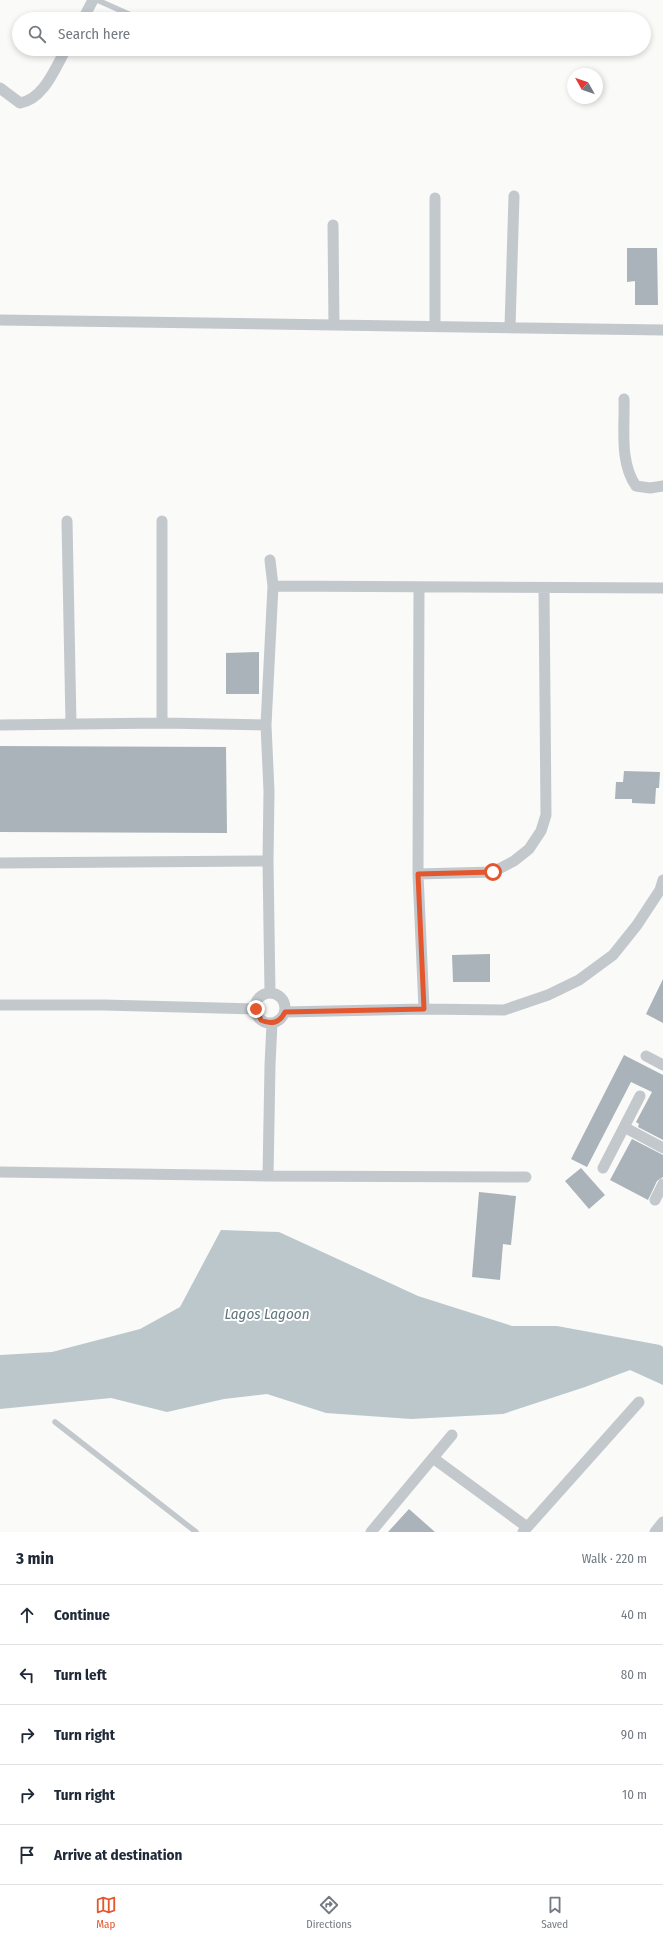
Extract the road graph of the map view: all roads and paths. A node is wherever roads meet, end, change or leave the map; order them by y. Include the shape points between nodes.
1 (93, 0) edge
2 (97, 0) edge
3 (86, 12) edge
4 (124, 12) edge
5 (62, 56) edge
6 (0, 88) edge
7 (514, 196) dead end
8 (435, 198) dead end
9 (333, 224) dead end
10 (0, 320) edge
11 (334, 325) junction
12 (435, 326) junction
13 (510, 327) junction
14 (663, 330) edge
15 (624, 399) dead end
16 (663, 486) edge
17 (67, 521) dead end
18 (162, 521) dead end
19 (270, 560) dead end
20 (273, 586) junction
21 (419, 588) junction
22 (544, 588) junction
23 (663, 588) edge
24 (162, 723) junction
25 (71, 724) junction
26 (0, 725) edge
27 (266, 725) junction
28 (268, 861) junction
29 (0, 863) edge
30 (418, 874) junction
31 (663, 880) edge
32 (270, 993) junction
33 (0, 1005) edge
34 (256, 1009) junction
35 (424, 1009) junction
36 (285, 1012) junction
37 (272, 1023) junction
38 (646, 1056) dead end
39 (663, 1065) edge
40 (640, 1096) dead end
41 (624, 1127) junction
42 (663, 1148) edge
43 (603, 1168) dead end
44 (0, 1172) edge
45 (268, 1176) junction
46 (526, 1177) dead end
47 (663, 1184) edge
48 (655, 1200) dead end
49 (639, 1402) dead end
50 (55, 1422) dead end
51 (452, 1435) dead end
52 (433, 1458) junction
53 (663, 1522) edge
54 (525, 1530) edge
55 (196, 1532) edge
56 (371, 1532) edge
57 (655, 1532) edge

1 - 3 street
2 - 4 lane
5 - 6 street via 48,81 28,102 20,103
7 - 13 street
8 - 12 street
9 - 11 street
10 - 11 street
11 - 12 street
12 - 13 street
13 - 14 street
15 - 16 street via 625,453 630,477 636,486
17 - 25 street
18 - 24 street
19 - 20 street
20 - 21 street
20 - 27 street
21 - 22 street
21 - 30 street
22 - 23 street
22 - 30 street via 546,815 541,831 529,849 514,861 493,872
24 - 25 street
24 - 27 street
25 - 26 street
27 - 28 street via 270,791
28 - 29 street
28 - 32 street
30 - 35 street
31 - 35 street via 660,890 637,925 613,955 579,980 548,995 504,1010
32 - 34 street via 260,998
32 - 36 street via 280,997
33 - 34 street
34 - 37 street via 261,1020
35 - 36 street
36 - 37 street via 278,1021
37 - 45 street
38 - 39 street
40 - 41 street
41 - 42 street
41 - 43 street
44 - 45 street
45 - 46 street
47 - 48 street
49 - 54 street
50 - 55 lane
51 - 52 street
52 - 54 street
52 - 56 street
53 - 57 street

